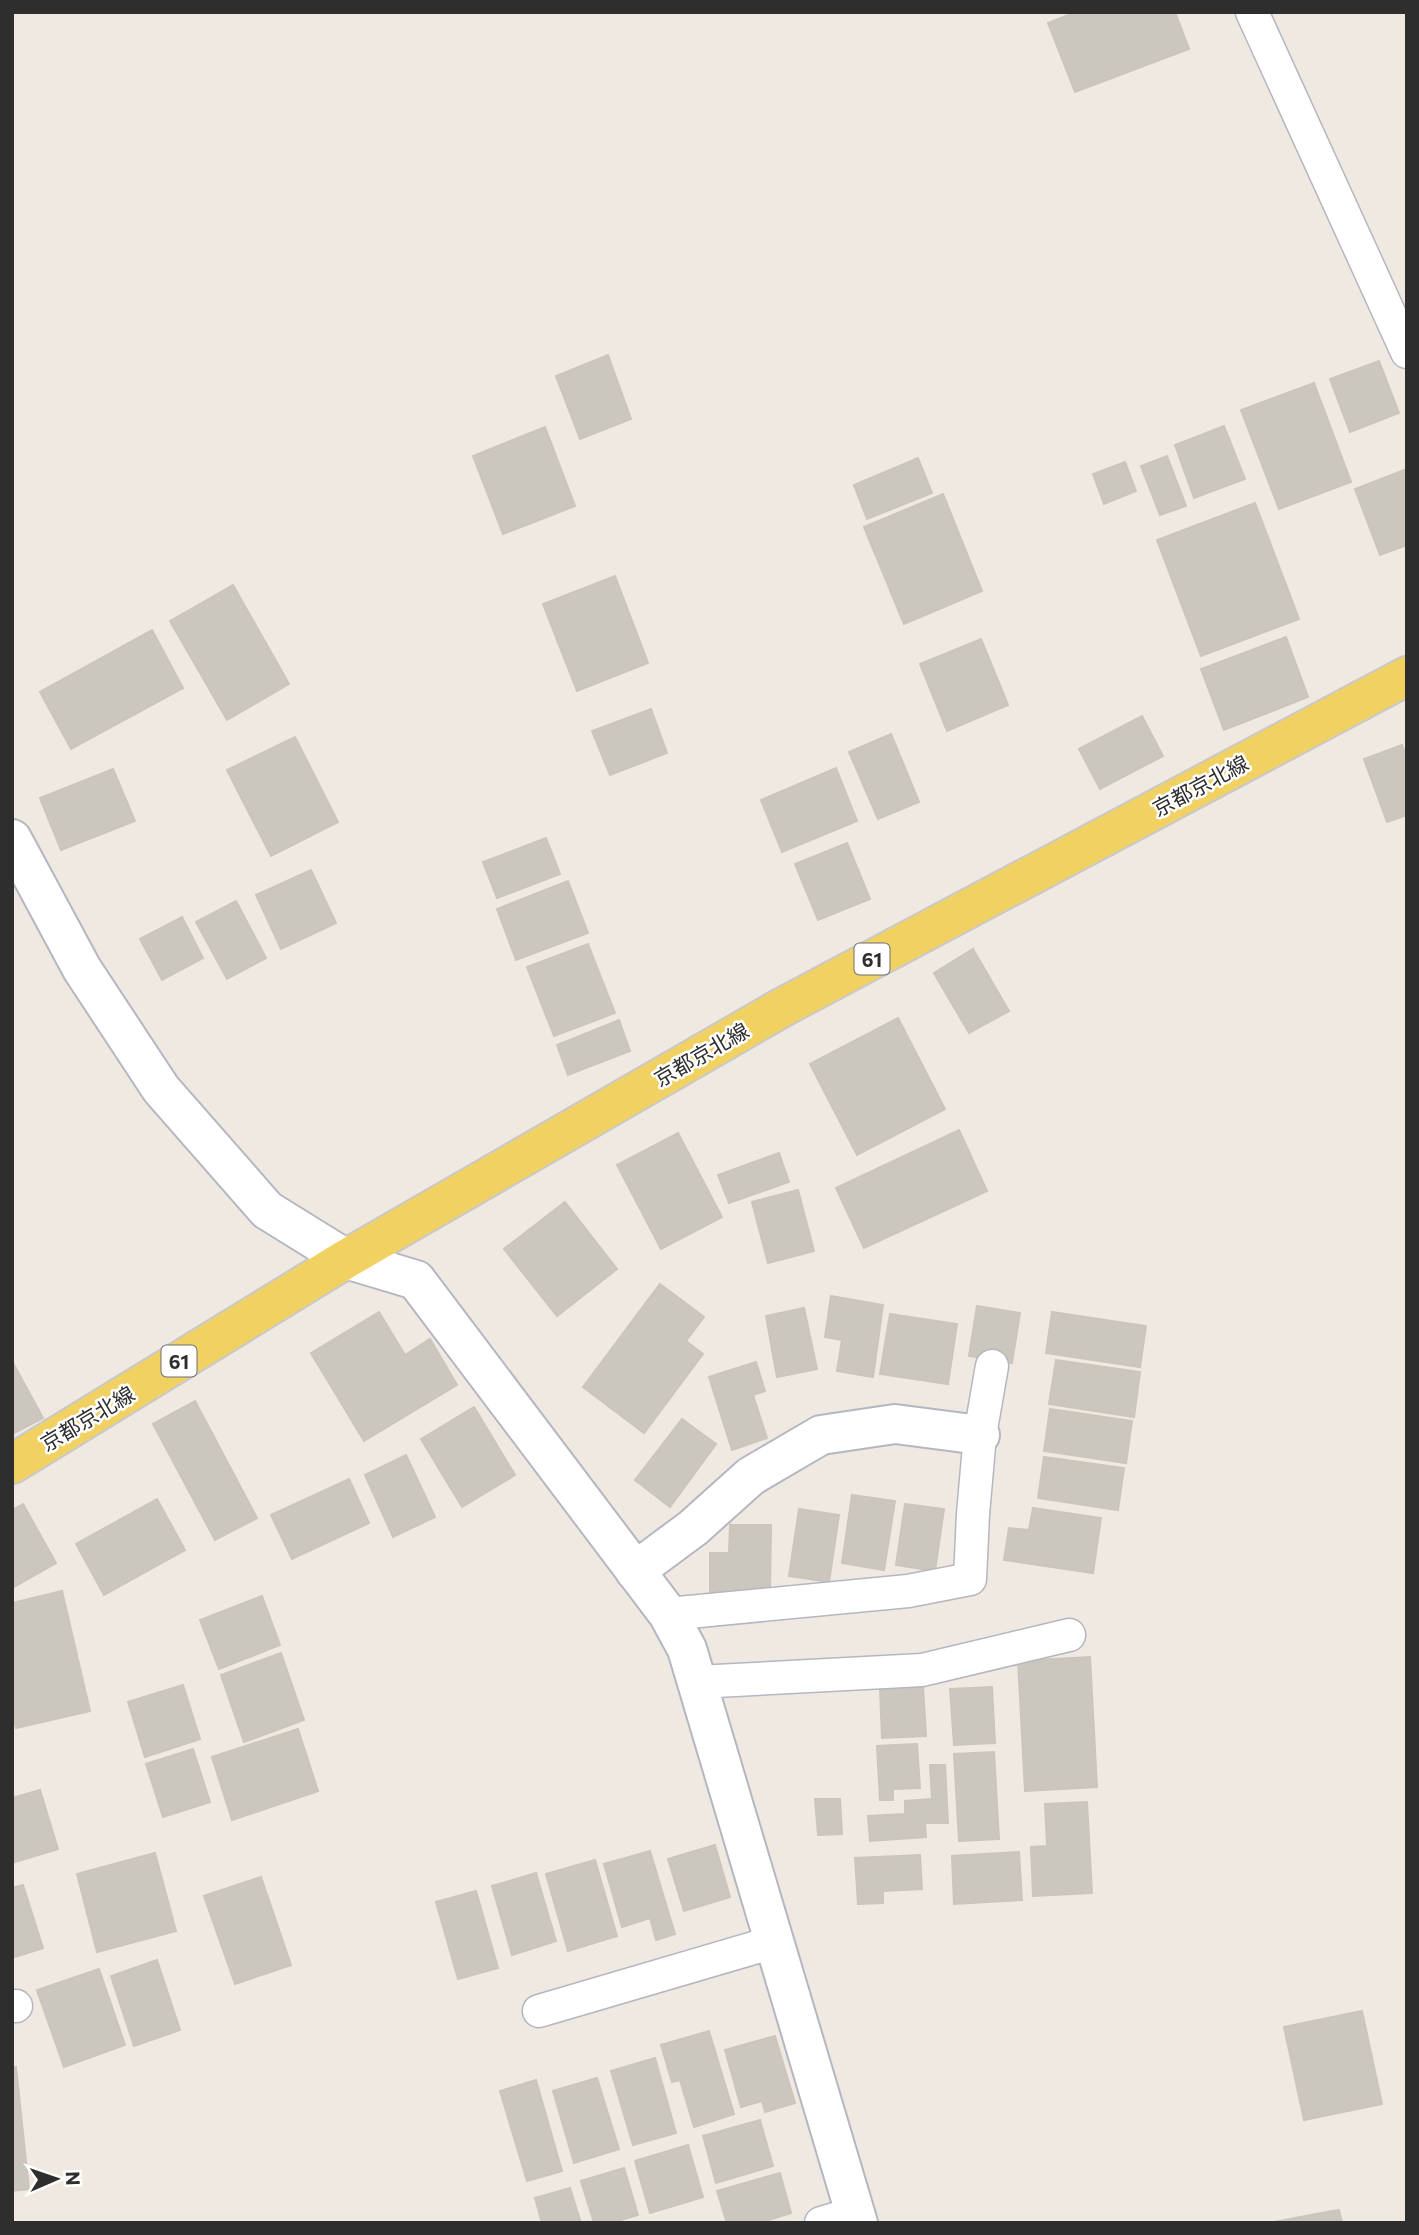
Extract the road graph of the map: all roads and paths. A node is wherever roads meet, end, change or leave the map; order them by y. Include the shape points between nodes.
1 (1252, 12) edge
2 (1407, 352) edge
3 (1407, 676) edge
4 (12, 839) edge
5 (346, 1259) junction
6 (992, 1366) dead end
7 (980, 1434) junction
8 (12, 1464) edge
9 (635, 1571) junction
10 (668, 1614) junction
11 (1069, 1635) dead end
12 (697, 1682) junction
13 (774, 1942) junction
14 (539, 2011) dead end
15 (845, 2219) edge

1 - 2 lane
3 - 5 main road, 京都京北線 / 61 via 783,1007
4 - 5 street via 82,970 161,1089 267,1210
5 - 8 main road, 京都京北線 / 61
5 - 9 street via 416,1280
6 - 7 lane
7 - 9 street via 895,1424 821,1435 751,1476
7 - 10 lane via 970,1579 908,1591
9 - 10 street
10 - 12 street via 687,1649
11 - 12 lane via 922,1670
12 - 13 street
13 - 14 lane
13 - 15 street

